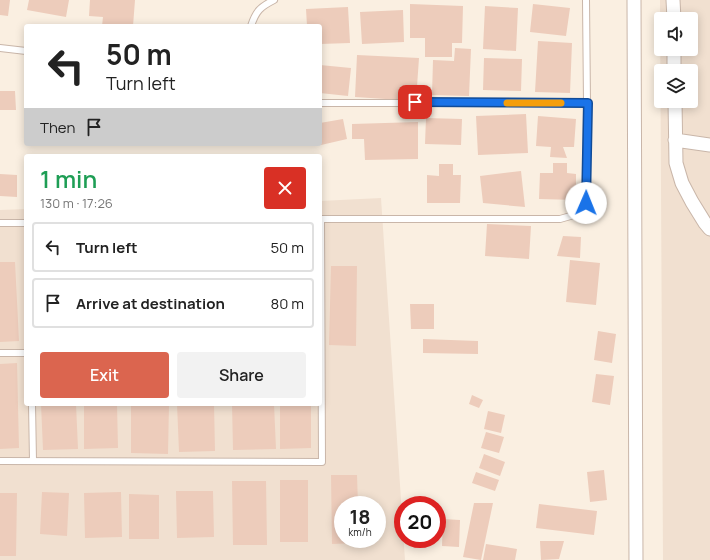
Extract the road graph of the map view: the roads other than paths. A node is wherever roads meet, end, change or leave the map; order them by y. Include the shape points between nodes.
1 (274, 0) edge
2 (586, 0) edge
3 (634, 0) edge
4 (673, 0) edge
5 (674, 12) edge
6 (252, 24) edge
7 (0, 48) edge
8 (24, 51) edge
9 (322, 102) edge
10 (588, 103) junction
11 (675, 108) edge
12 (675, 140) junction
13 (710, 145) edge
14 (322, 219) edge
15 (0, 223) edge
16 (24, 223) edge
17 (710, 229) edge
18 (0, 353) edge
19 (24, 353) edge
20 (32, 406) edge
21 (322, 406) edge
22 (0, 461) edge
23 (33, 462) junction
24 (636, 560) edge

1 - 6 lane via 262,6
2 - 10 lane
3 - 24 street
4 - 5 street
7 - 8 lane
9 - 10 lane
10 - 14 lane via 586,203 581,213 560,219
11 - 12 street
12 - 13 street
12 - 17 street via 676,163 682,183
15 - 16 lane
18 - 19 lane
20 - 23 lane
21 - 23 lane via 322,462
22 - 23 lane

